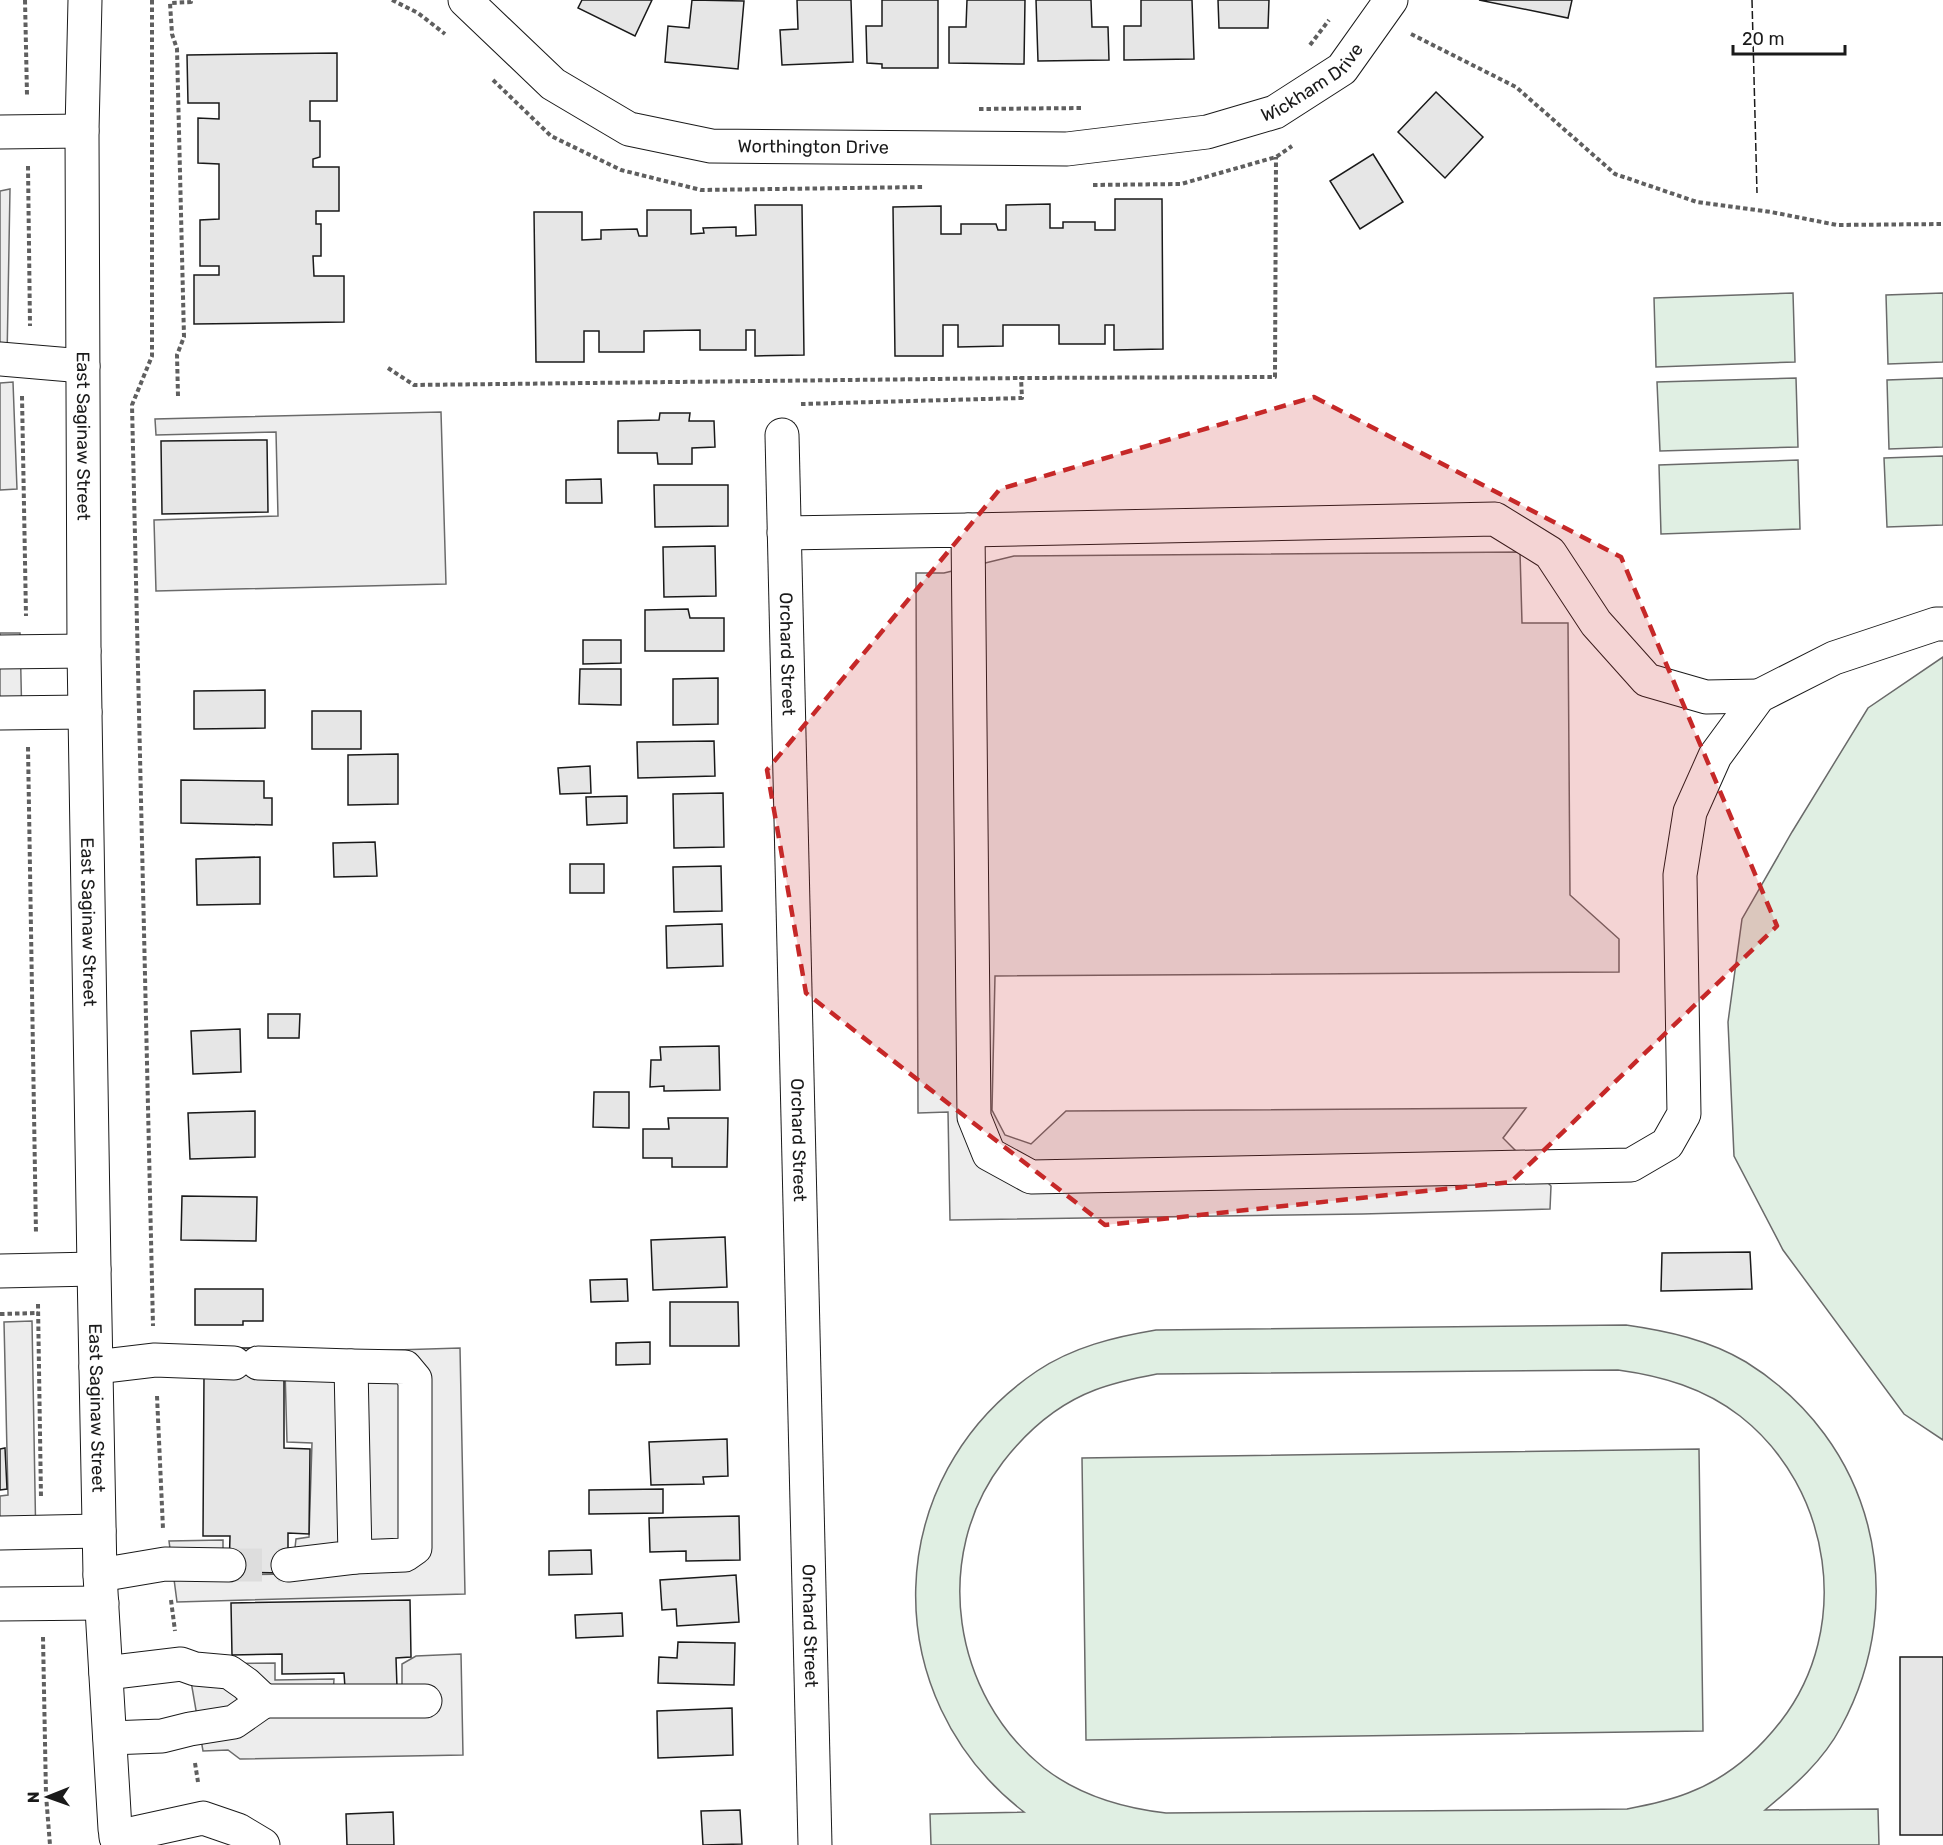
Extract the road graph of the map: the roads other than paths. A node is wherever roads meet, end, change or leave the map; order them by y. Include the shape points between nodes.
1 (85, 0) edge
2 (465, 0) edge
3 (1384, 9) edge
4 (82, 130) junction
5 (14, 132) edge
6 (1207, 132) joint
7 (11, 360) edge
8 (83, 366) junction
9 (782, 435) dead end
10 (968, 530) junction
11 (784, 533) junction
12 (1943, 624) edge
13 (84, 651) junction
14 (13, 652) edge
15 (1759, 696) junction
16 (85, 712) junction
17 (14, 713) edge
18 (94, 1269) junction
19 (0, 1271) edge
20 (351, 1366) junction
21 (96, 1367) junction
22 (99, 1531) junction
23 (0, 1533) edge
24 (355, 1557) junction
25 (230, 1564) tunnel mouth
26 (288, 1565) tunnel mouth
27 (101, 1589) junction
28 (0, 1604) edge
29 (106, 1673) junction
30 (264, 1701) junction
31 (425, 1701) dead end
32 (110, 1738) junction
33 (117, 1841) edge
34 (262, 1845) edge
35 (815, 1845) edge

1 - 4 street, East Saginaw Street
2 - 6 street, Worthington Drive via 553,84 629,129 711,146 1066,149
3 - 6 street, Wickham Drive via 1342,69 1275,112
4 - 5 street
4 - 8 street, East Saginaw Street
7 - 8 street
8 - 13 street, East Saginaw Street
9 - 11 street, Orchard Street
10 - 11 street
10 - 15 street via 1496,519 1550,553 1596,623 1647,680 1706,697
10 - 15 street via 974,1117 989,1154 1031,1178 1631,1165 1667,1144 1684,1114 1680,875 1690,812 1715,756
11 - 35 street, Orchard Street
12 - 15 street via 1834,658
13 - 14 street
13 - 16 street, East Saginaw Street
16 - 17 street
16 - 18 street, East Saginaw Street
18 - 19 street
18 - 21 street, East Saginaw Street
20 - 21 street via 155,1360
20 - 24 street
20 - 24 street via 405,1367 415,1379 415,1548 405,1555
21 - 22 street, East Saginaw Street
22 - 23 street
22 - 27 street, East Saginaw Street
24 - 26 street
25 - 27 street via 165,1564
27 - 28 street via 43,1604
27 - 29 street, East Saginaw Street
29 - 30 street via 181,1664 229,1672
29 - 32 street, East Saginaw Street
30 - 31 street
30 - 32 street via 234,1722 162,1736
32 - 33 street, East Saginaw Street
33 - 34 street via 203,1818 238,1830

